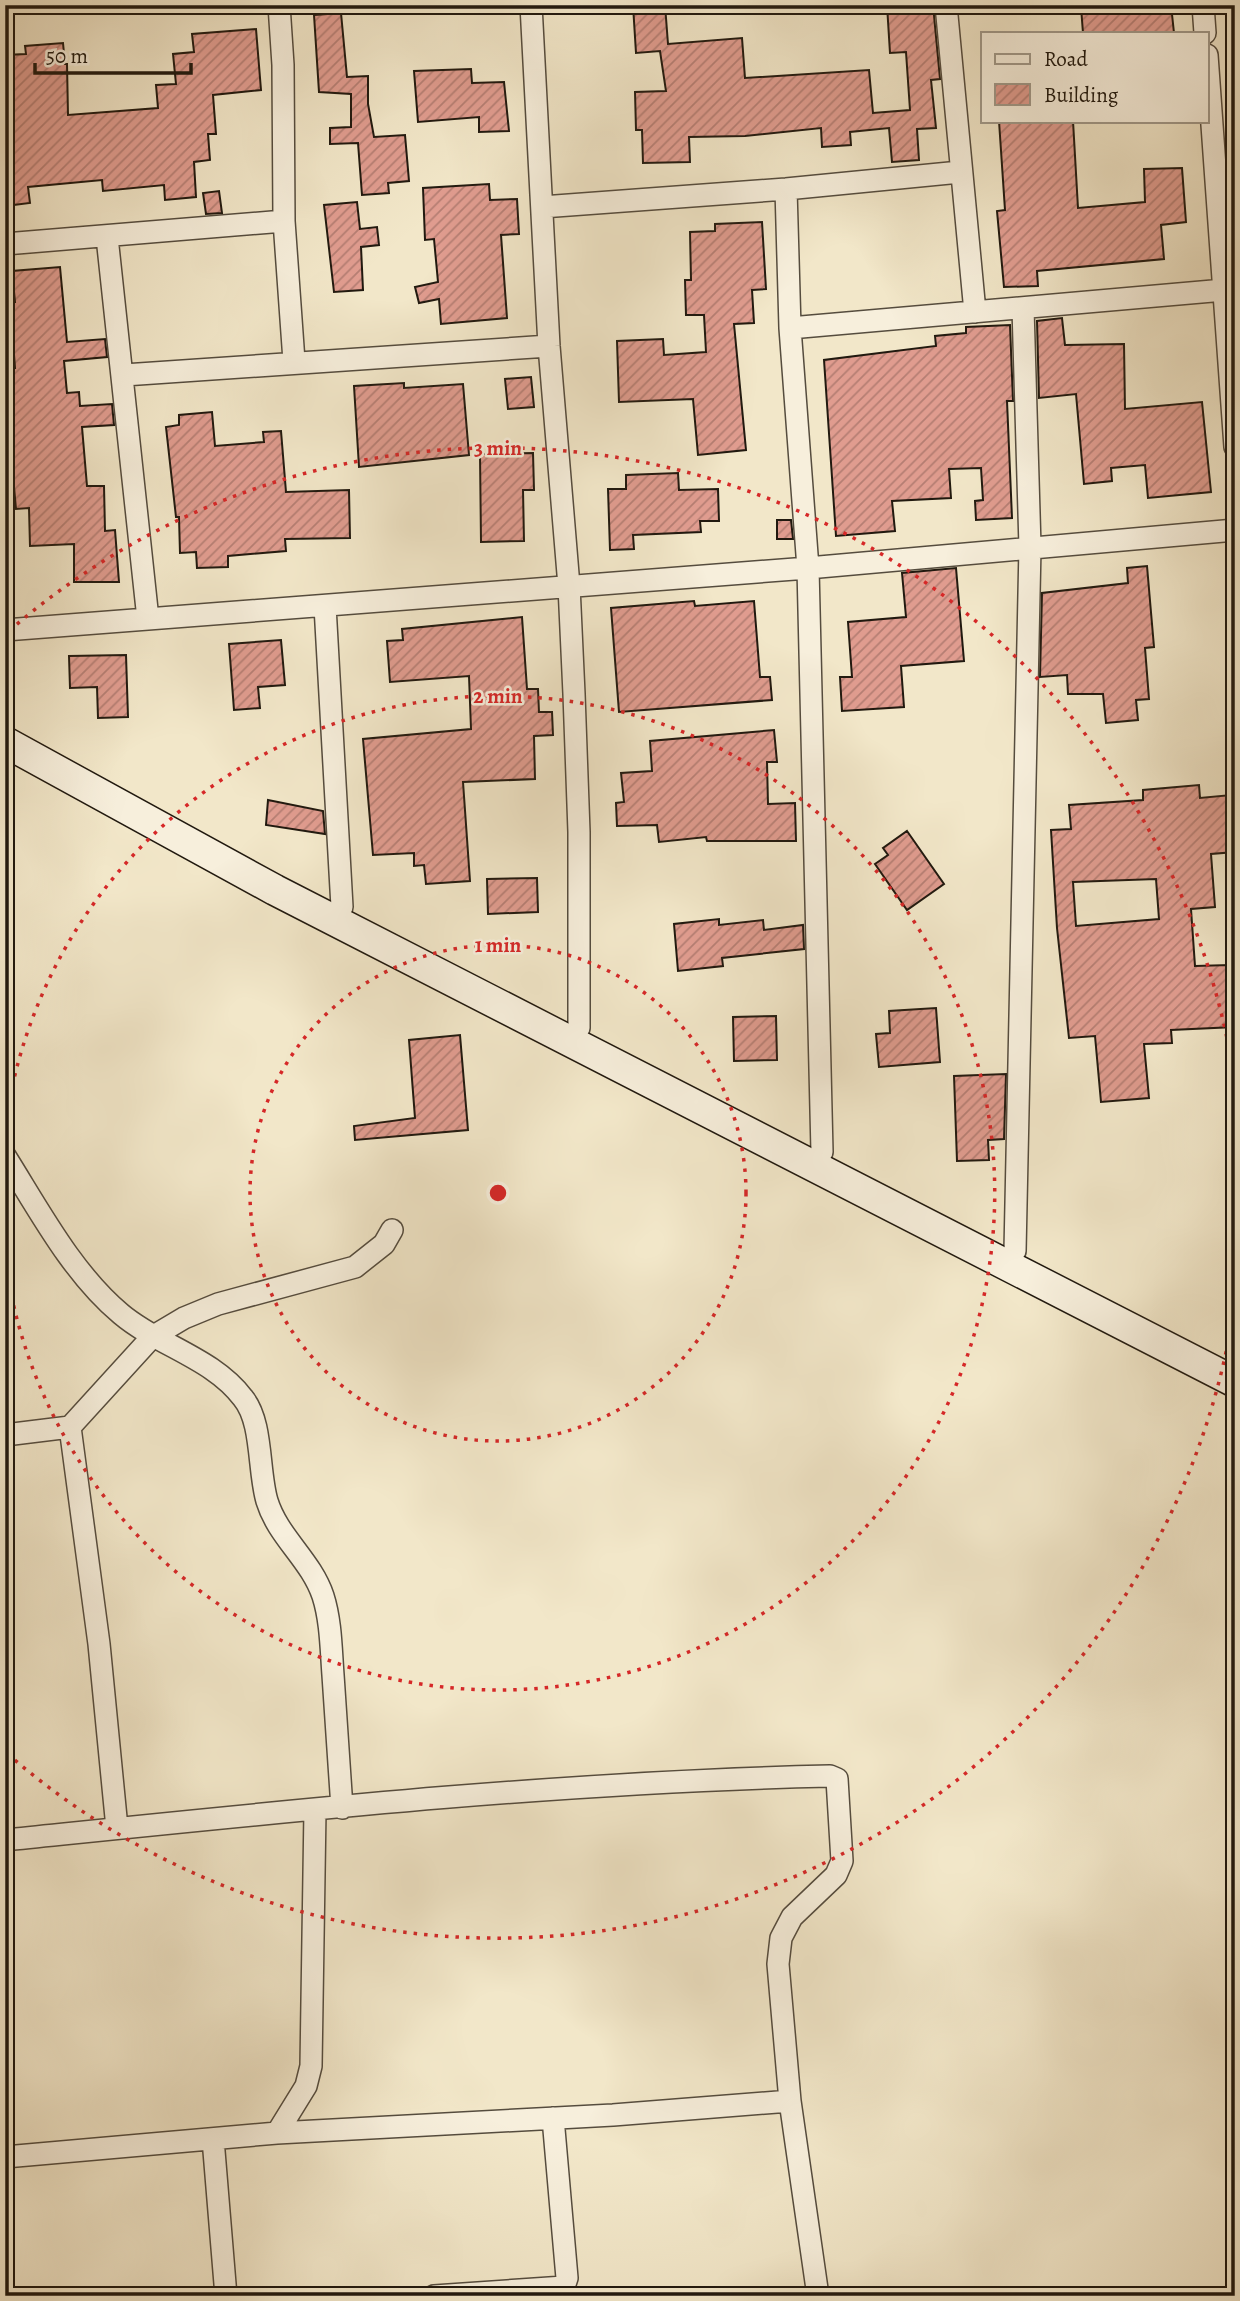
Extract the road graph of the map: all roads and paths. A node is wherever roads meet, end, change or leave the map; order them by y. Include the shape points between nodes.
1 (279, 5) edge
2 (531, 5) edge
3 (946, 5) edge
4 (1203, 5) edge
5 (1205, 32) edge
6 (1208, 61) edge
7 (1224, 152) edge
8 (960, 172) junction
9 (786, 189) junction
10 (542, 207) junction
11 (284, 221) junction
12 (107, 237) junction
13 (5, 244) edge
14 (1224, 290) junction
15 (1023, 308) junction
16 (975, 312) junction
17 (790, 328) junction
18 (549, 346) junction
19 (294, 361) junction
20 (124, 375) junction
21 (1235, 447) edge
22 (1235, 530) edge
23 (1030, 547) junction
24 (808, 568) junction
25 (569, 586) junction
26 (325, 606) junction
27 (148, 619) junction
28 (5, 630) edge
29 (5, 724) edge
30 (5, 742) edge
31 (342, 907) junction
32 (579, 1028) junction
33 (822, 1152) junction
34 (5, 1156) edge
35 (391, 1230) dead end
36 (1015, 1251) junction
37 (1106, 1308) junction
38 (152, 1337) junction
39 (1235, 1364) edge
40 (1235, 1382) edge
41 (70, 1427) junction
42 (5, 1435) edge
43 (342, 1808) junction
44 (315, 1810) junction
45 (117, 1829) junction
46 (5, 1840) edge
47 (790, 2101) junction
48 (553, 2118) junction
49 (276, 2133) junction
50 (213, 2139) junction
51 (5, 2157) edge
52 (226, 2296) edge
53 (437, 2296) edge
54 (818, 2296) edge

1 - 11 street
2 - 10 street
3 - 8 street
4 - 5 street
6 - 7 street
7 - 14 street
8 - 9 street
8 - 16 street
9 - 10 street
9 - 17 street
10 - 18 street
11 - 12 street
11 - 19 street
12 - 13 street
12 - 20 street
14 - 15 street
14 - 21 street
15 - 16 street
15 - 23 street
16 - 17 street
17 - 24 street
18 - 19 street
18 - 25 street
19 - 20 street
20 - 27 street
22 - 23 street
23 - 24 street
23 - 36 street
24 - 25 street
24 - 33 street
25 - 26 street
25 - 32 street via 579,832
26 - 27 street
26 - 31 street
27 - 28 street
29 - 31 street via 154,810
30 - 37 street via 275,890
31 - 32 street
32 - 33 street
33 - 36 street
34 - 38 street via 84,1274 119,1313
35 - 38 street via 377,1251 355,1267 218,1304
36 - 37 street
37 - 39 street
37 - 40 street
38 - 41 street
38 - 43 street via 201,1362 245,1400 273,1520 313,1574 323,1596
41 - 42 street
41 - 45 street via 99,1644
43 - 44 street
43 - 47 street via 736,1778 837,1779 842,1861 836,1875 792,1917 781,1938 778,1964
44 - 45 street
44 - 49 street via 311,2066 306,2086
45 - 46 street
47 - 48 street
47 - 54 street
48 - 49 street
48 - 53 street via 567,2277 564,2287
49 - 50 street
50 - 51 street
50 - 52 street

